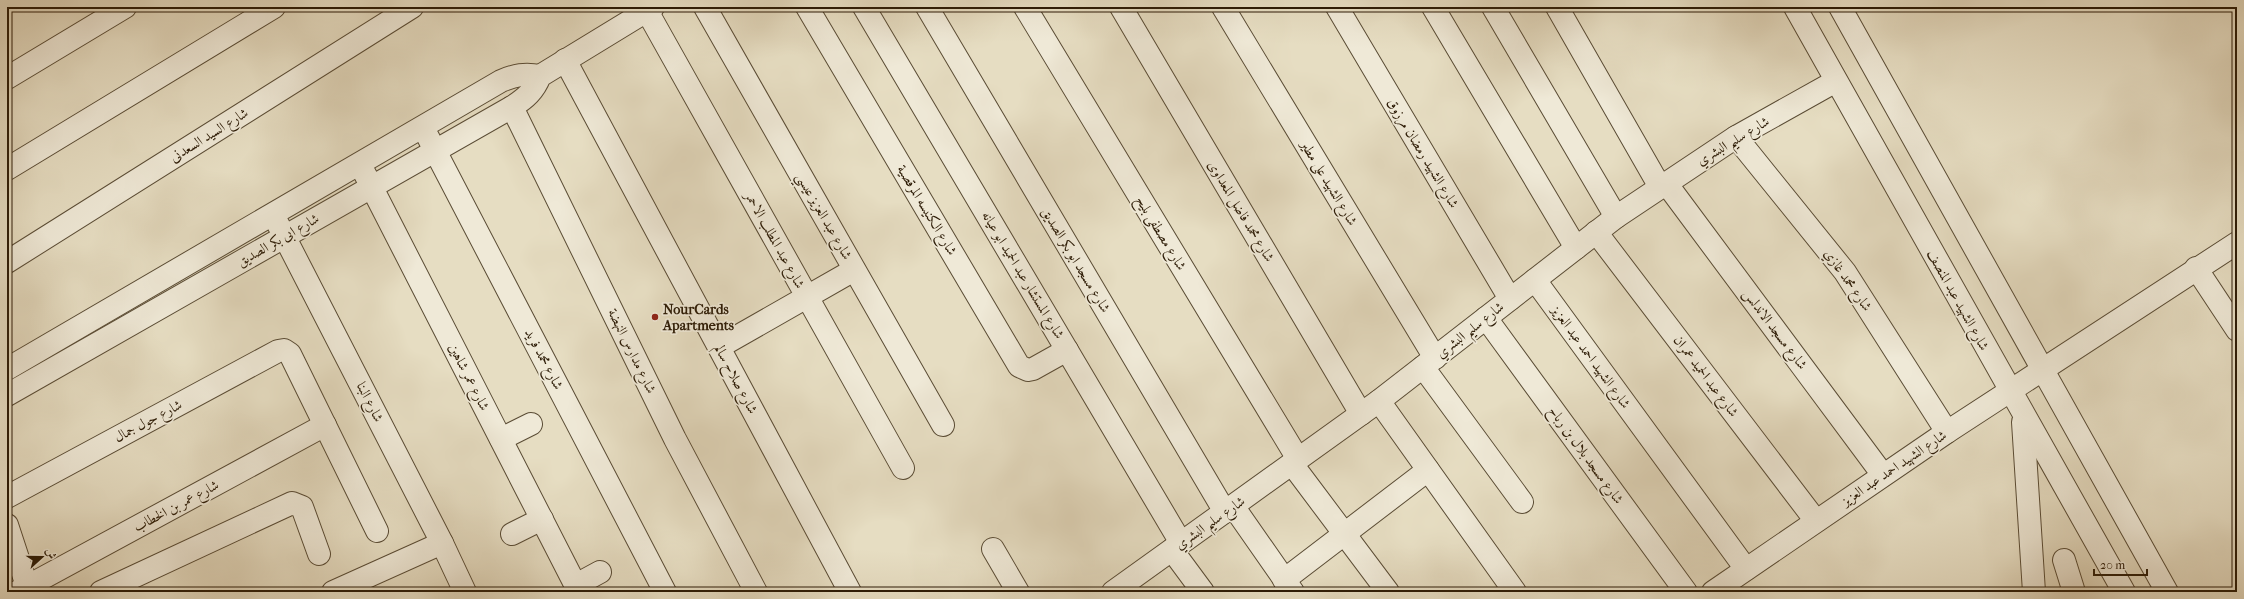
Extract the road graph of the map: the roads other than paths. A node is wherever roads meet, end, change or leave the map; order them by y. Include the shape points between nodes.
1 (125, 7) edge
2 (274, 7) edge
3 (412, 7) edge
4 (705, 7) edge
5 (807, 7) edge
6 (864, 7) edge
7 (927, 7) edge
8 (1025, 7) edge
9 (1121, 7) edge
10 (1223, 7) edge
11 (1337, 7) edge
12 (1434, 7) edge
13 (1493, 7) edge
14 (1557, 7) edge
15 (1795, 7) edge
16 (1840, 7) edge
17 (650, 9) edge
18 (565, 60) junction
19 (540, 76) junction
20 (7, 78) edge
21 (1836, 81) junction
22 (512, 107) junction
23 (422, 125) junction
24 (1736, 137) junction
25 (435, 150) junction
26 (359, 162) junction
27 (7, 169) edge
28 (1663, 185) junction
29 (372, 186) junction
30 (272, 214) junction
31 (1616, 217) junction
32 (1596, 232) junction
33 (284, 237) junction
34 (2237, 243) edge
35 (1576, 248) junction
36 (7, 262) edge
37 (2196, 268) junction
38 (854, 270) junction
39 (1535, 280) junction
40 (807, 297) junction
41 (1510, 299) junction
42 (1486, 318) junction
43 (2237, 330) edge
44 (719, 347) junction
45 (1067, 350) junction
46 (1429, 363) junction
47 (7, 369) edge
48 (2043, 369) junction
49 (2009, 391) junction
50 (7, 395) edge
51 (1379, 401) junction
52 (1361, 414) junction
53 (2023, 416) junction
54 (531, 424) dead end
55 (325, 425) junction
56 (943, 425) dead end
57 (1947, 432) junction
58 (501, 439) junction
59 (1295, 462) junction
60 (903, 468) dead end
61 (1428, 470) junction
62 (1883, 475) junction
63 (7, 497) edge
64 (1522, 502) dead end
65 (1229, 509) junction
66 (542, 519) junction
67 (1816, 521) junction
68 (377, 531) dead end
69 (9, 534) edge
70 (512, 534) dead end
71 (1344, 534) junction
72 (442, 543) junction
73 (1177, 546) junction
74 (993, 549) dead end
75 (320, 554) dead end
76 (2064, 560) dead end
77 (1746, 569) junction
78 (600, 572) dead end
79 (1289, 586) edge
80 (578, 589) edge
81 (24, 590) edge
82 (101, 592) edge
83 (333, 592) edge
84 (465, 592) edge
85 (665, 592) edge
86 (756, 592) edge
87 (850, 592) edge
88 (1018, 592) edge
89 (1113, 592) edge
90 (1203, 592) edge
91 (1388, 592) edge
92 (1515, 592) edge
93 (1686, 592) edge
94 (1713, 592) edge
95 (2034, 592) edge
96 (2074, 592) edge
97 (2124, 592) edge
98 (2167, 592) edge

1 - 20 street
2 - 27 street
3 - 36 street, شارع السيد السعدنى
4 - 38 street, شارع عبد العزيز عيسي
5 - 45 street, شارع الكنيسه المرقصية via 1019,366 1028,370 1033,369
6 - 45 street, شارع المستشار عبد الحميد ابو عيانه
7 - 65 street, شارع مسجد ابو بكر الصديق
8 - 59 street, شارع مصطفى بليح
9 - 52 street, شارع محمد فاضل المعداوى
10 - 46 street, شارع الشهيد على مطير
11 - 41 street, شارع الشهيد رمضان مرزوق
12 - 35 street
13 - 31 street
14 - 28 street, شارع مسجد الاندلس
15 - 21 street, شارع الشهيد عبد المنصف
16 - 48 street
17 - 18 street, شارع ابى بكر الصديق
17 - 40 street, شارع عبد المطلب الاحمر
18 - 19 street, شارع ابى بكر الصديق
18 - 44 street, شارع صلاح سالم
19 - 22 street, شارع ابى بكر الصديق via 534,89 525,99
19 - 23 street, شارع ابى بكر الصديق via 527,73 513,75
21 - 24 street, شارع سليم البشري
21 - 49 street, شارع الشهيد عبد المنصف
22 - 25 street, شارع ابى بكر الصديق
22 - 86 street, شارع مدارس النهضة via 675,439
23 - 25 street, شارع محمد فريد
23 - 26 street, شارع ابى بكر الصديق
24 - 28 street, شارع سليم البشري
24 - 57 street, شارع محمد غازي via 1845,272
25 - 29 street, شارع ابى بكر الصديق
25 - 85 street, شارع محمد فريد
26 - 29 street, شارع عمر شاهين
26 - 30 street, شارع ابى بكر الصديق
28 - 31 street, شارع سليم البشري
28 - 62 street, شارع مسجد الاندلس
29 - 33 street, شارع ابى بكر الصديق
29 - 58 street, شارع عمر شاهين
30 - 33 street, شارع البنا
30 - 47 street, شارع ابى بكر الصديق
31 - 32 street, شارع سليم البشري
32 - 35 street, شارع سليم البشري
32 - 67 street, شارع عبد الحميد عمران
33 - 50 street, شارع ابى بكر الصديق
33 - 72 street, شارع البنا
34 - 37 street, شارع الشهيد احمد عبد العزيز
35 - 39 street, شارع سليم البشري
37 - 43 street
37 - 48 street, شارع الشهيد احمد عبد العزيز
38 - 40 street
38 - 56 street, شارع عبد العزيز عيسي
39 - 41 street, شارع سليم البشري
39 - 77 street, شارع الشهيد احمد عبد العزيز
40 - 44 street
40 - 60 street, شارع عبد المطلب الاحمر
41 - 42 street, شارع سليم البشري
42 - 46 street, شارع سليم البشري
42 - 93 street, شارع مسجد بلال بن رباح
44 - 87 street, شارع صلاح سالم
45 - 73 street, شارع المستشار عبد الحميد ابو عيانه
46 - 51 street, شارع سليم البشري
46 - 64 street, شارع الشهيد على مطير
48 - 49 street, شارع الشهيد احمد عبد العزيز
48 - 98 street
49 - 53 street, شارع الشهيد عبد المنصف
49 - 57 street, شارع الشهيد احمد عبد العزيز
51 - 52 street, شارع سليم البشري
51 - 61 street
52 - 59 street, شارع سليم البشري
53 - 95 street
53 - 97 street, شارع الشهيد عبد المنصف
54 - 58 street
55 - 63 street, شارع جول جمال via 290,354 284,350 278,351
55 - 68 street
55 - 81 street, شارع عمر بن الخطاب
57 - 62 street, شارع الشهيد احمد عبد العزيز
58 - 66 street, شارع عمر شاهين
59 - 65 street, شارع سليم البشري
59 - 71 street, شارع مصطفى بليح
61 - 71 street
61 - 92 street
62 - 67 street, شارع الشهيد احمد عبد العزيز
65 - 73 street, شارع سليم البشري
65 - 79 street, شارع مسجد ابو بكر الصديق
66 - 70 street
66 - 80 street, شارع عمر شاهين
67 - 77 street, شارع الشهيد احمد عبد العزيز
69 - 81 street
71 - 79 street
71 - 91 street, شارع مصطفى بليح
72 - 83 street
72 - 84 street, شارع البنا
73 - 89 street, شارع سليم البشري
73 - 90 street, شارع المستشار عبد الحميد ابو عيانه
74 - 88 street
75 - 82 street via 302,507 292,503
76 - 96 street
77 - 94 street, شارع الشهيد احمد عبد العزيز
78 - 80 street

